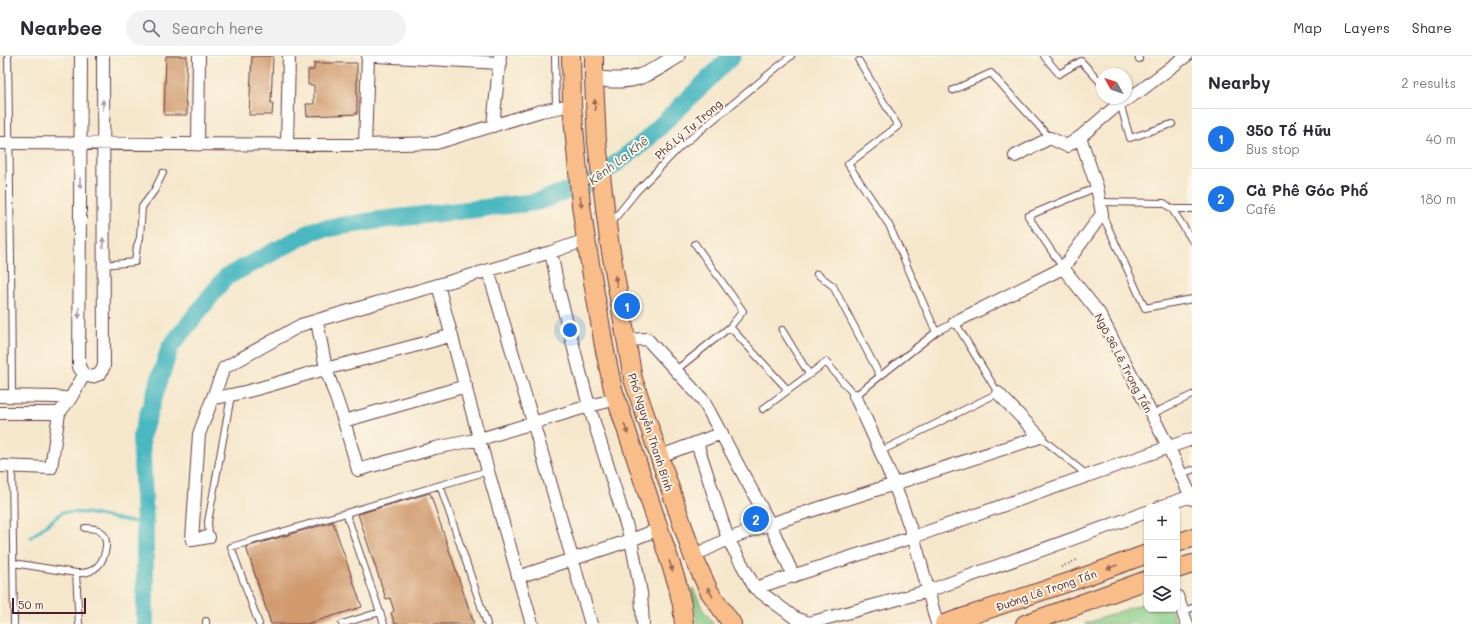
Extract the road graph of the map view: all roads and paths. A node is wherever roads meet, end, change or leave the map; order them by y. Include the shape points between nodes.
1 (8, 56) edge
2 (81, 56) edge
3 (103, 56) edge
4 (199, 56) edge
5 (289, 56) edge
6 (368, 56) edge
7 (376, 56) edge
8 (555, 56) edge
9 (571, 56) edge
10 (594, 56) edge
11 (791, 56) edge
12 (1044, 56) edge
13 (1186, 56) edge
14 (673, 57) edge
15 (449, 59) edge
16 (500, 60) edge
17 (859, 61) dead end
18 (1096, 77) edge
19 (594, 79) junction
20 (953, 90) dead end
21 (1132, 94) edge
22 (1114, 104) edge
23 (1119, 104) edge
24 (564, 107) junction
25 (1172, 124) dead end
26 (493, 126) junction
27 (1080, 137) junction
28 (1050, 138) junction
29 (4, 143) edge
30 (80, 144) junction
31 (103, 144) junction
32 (198, 145) junction
33 (287, 145) junction
34 (365, 145) junction
35 (1014, 156) dead end
36 (163, 173) dead end
37 (1097, 187) junction
38 (1101, 208) junction
39 (1192, 209) edge
40 (1172, 210) junction
41 (607, 228) junction
42 (586, 240) junction
43 (1192, 240) edge
44 (696, 244) dead end
45 (551, 252) junction
46 (103, 265) junction
47 (1063, 268) junction
48 (488, 270) junction
49 (816, 274) dead end
50 (438, 285) junction
51 (1192, 299) edge
52 (317, 321) junction
53 (955, 322) junction
54 (730, 327) junction
55 (782, 330) dead end
56 (936, 332) junction
57 (452, 335) junction
58 (626, 340) junction
59 (326, 369) junction
60 (676, 370) junction
61 (809, 374) junction
62 (84, 375) junction
63 (880, 376) junction
64 (466, 386) junction
65 (788, 390) junction
66 (998, 393) junction
67 (1192, 395) edge
68 (6, 396) edge
69 (231, 396) junction
70 (855, 396) junction
71 (213, 398) junction
72 (70, 399) junction
73 (617, 399) junction
74 (589, 406) junction
75 (763, 409) dead end
76 (0, 412) edge
77 (59, 413) junction
78 (1152, 414) junction
79 (344, 421) junction
80 (533, 422) junction
81 (722, 434) junction
82 (1040, 437) junction
83 (480, 439) junction
84 (1192, 439) edge
85 (697, 443) junction
86 (1169, 448) junction
87 (881, 451) junction
88 (658, 457) junction
89 (0, 466) edge
90 (12, 466) junction
91 (488, 471) junction
92 (1186, 472) edge
93 (1089, 476) junction
94 (894, 483) junction
95 (440, 485) junction
96 (1191, 497) edge
97 (1169, 504) edge
98 (346, 513) junction
99 (1144, 513) edge
100 (770, 524) junction
101 (85, 528) dead end
102 (659, 529) junction
103 (209, 537) joint
104 (913, 537) junction
105 (1192, 538) edge
106 (728, 539) junction
107 (631, 540) junction
108 (1180, 542) edge
109 (1144, 555) edge
110 (693, 556) junction
111 (572, 560) junction
112 (1077, 560) dead end
113 (13, 563) junction
114 (1192, 564) edge
115 (1061, 568) dead end
116 (1180, 568) edge
117 (76, 574) junction
118 (518, 577) junction
119 (794, 577) junction
120 (1144, 581) edge
121 (755, 588) junction
122 (928, 591) junction
123 (1180, 600) edge
124 (1187, 610) edge
125 (380, 612) junction
126 (14, 624) edge
127 (79, 624) edge
128 (258, 624) edge
129 (342, 624) edge
130 (384, 624) edge
131 (487, 624) edge
132 (532, 624) edge
133 (590, 624) edge
134 (643, 624) edge
135 (684, 624) edge
136 (732, 624) edge
137 (937, 624) edge
138 (944, 624) edge
139 (1025, 624) edge
140 (1187, 624) edge

1 - 29 lane
2 - 30 street
31 -> 3 street
4 - 32 street
5 - 33 street
6 - 34 street
7 - 15 street
8 - 24 lane
9 - 24 main road
10 - 19 main road
11 - 41 lane, Phố Lý Tự Trọng via 679,148 636,192
12 - 18 lane via 1059,74 1081,61
13 - 21 street
14 - 19 street via 661,67 640,77
15 - 16 street
16 - 26 street
17 - 56 lane via 898,126 848,164 889,225
41 -> 19 main road, Phố Nguyễn Thanh Bình via 597,144
20 - 28 lane via 991,73
22 - 27 street
23 - 25 lane via 1130,138
24 - 26 street
24 -> 42 main road, Phố Nguyễn Thanh Bình via 576,149
26 - 34 street via 436,143
27 - 28 street via 1067,146
27 - 37 street
28 - 35 street
29 - 30 street
29 - 68 lane
30 - 31 street
30 -> 62 street via 79,367
31 - 32 street
46 -> 31 street
32 - 33 street
33 - 34 street
36 - 46 lane via 142,207 135,262
37 - 38 street
37 - 47 lane, Ngõ 36 Lê Trọng Tấn via 1028,216
38 - 40 lane via 1164,203
38 - 47 street
38 - 51 lane via 1145,308
39 - 40 lane
40 - 43 lane
58 -> 41 main road, Phố Nguyễn Thanh Bình
42 - 45 street
42 - 73 main road, Phố Nguyễn Thanh Bình via 604,346
44 - 54 lane via 743,311
45 - 48 street
45 - 74 street
46 - 62 street via 104,366 100,374 92,377
47 - 53 street
47 - 78 street, Ngõ 36 Lê Trọng Tấn via 1099,313
48 - 50 street
48 - 80 street
49 - 63 lane via 833,286
50 - 52 street
50 - 57 street
52 - 59 street
52 - 71 street via 302,325 224,368
53 - 56 lane
53 - 66 lane
54 - 60 lane
54 - 65 lane
55 - 61 lane
56 - 63 lane
57 - 59 street
57 - 64 street
58 - 60 street via 648,339
58 - 88 main road, Phố Nguyễn Thanh Bình via 633,379
59 - 69 street
59 - 79 street
60 - 81 street via 703,400
61 - 65 lane
61 - 70 lane via 826,362
62 - 72 street
63 - 70 lane
64 - 79 street
64 - 83 street
65 - 75 lane
66 - 82 street
66 - 87 lane
67 - 78 lane
68 - 72 street
69 - 71 street
69 - 103 lane via 208,522
70 - 87 street
71 - 103 street via 199,434 192,540
72 - 77 street
73 - 74 street
73 -> 102 main road, Phố Nguyễn Thanh Bình
74 - 80 street
74 - 107 street
76 - 77 street
77 - 90 street via 50,468
78 - 86 street, Ngõ 36 Lê Trọng Tấn
79 - 83 street via 358,470 435,448
80 - 83 street
80 - 111 street
81 - 85 street
81 - 100 street
82 - 93 lane
82 - 94 street
83 - 91 street
84 - 86 street
85 - 88 street
85 - 106 street
86 - 92 street, Ngõ 36 Lê Trọng Tấn
86 - 93 street
87 - 94 street
88 - 110 main road, Phố Nguyễn Thanh Bình
89 - 90 street
90 - 113 lane
91 - 95 lane
91 - 118 street
92 - 96 street, Ngõ 36 Lê Trọng Tấn
93 - 104 street
94 - 100 street
94 - 104 street
95 - 98 lane
95 - 131 lane
96 - 97 street
98 - 125 lane
98 - 128 lane via 231,547
99 - 122 street
100 - 106 street
100 - 119 street
101 - 117 lane via 100,531 104,536 104,558 93,570
102 - 107 street
102 -> 135 main road, Phố Nguyễn Thanh Bình via 677,583
104 - 119 street
104 - 122 street
105 - 108 main road
106 - 110 street
106 - 121 street
107 - 111 street
107 - 134 street via 641,594
109 -> 138 main road, Đường Lê Trọng Tấn
136 -> 110 main road, Phố Nguyễn Thanh Bình via 708,592
111 - 118 street
111 - 133 street
112 - 115 path
113 - 117 lane
113 - 126 lane
114 - 116 main road
117 - 127 lane
118 - 132 street
119 - 121 street
120 - 139 main road
121 - 122 street via 795,618 809,622
122 - 137 street
123 - 124 street
124 - 140 street
125 - 129 lane
125 - 130 lane

